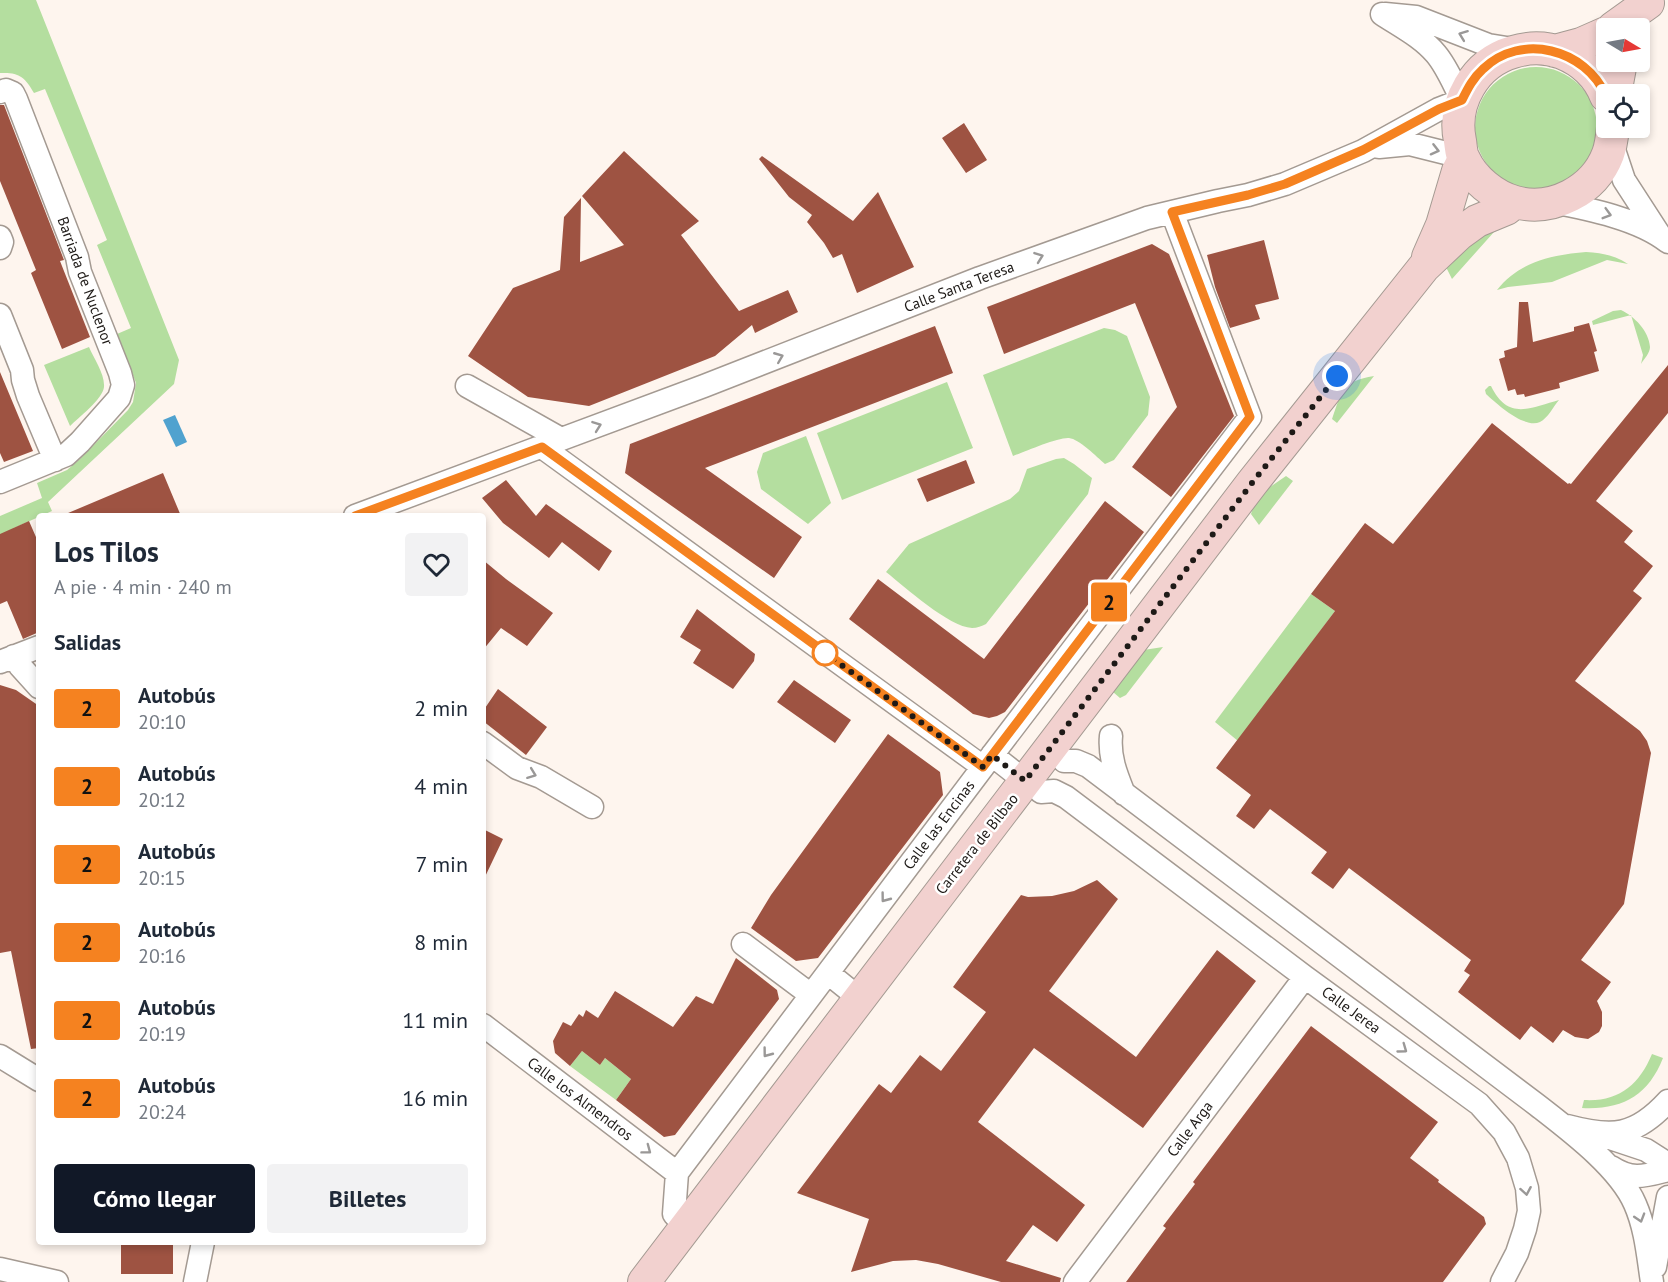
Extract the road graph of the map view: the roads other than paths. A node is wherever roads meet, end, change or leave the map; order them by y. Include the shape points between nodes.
1 (1644, 10) edge
2 (1630, 18) edge
3 (1596, 37) edge
4 (1519, 50) junction
5 (1555, 51) junction
6 (1600, 84) edge
7 (0, 92) edge
8 (1462, 100) junction
9 (1611, 138) edge
10 (1613, 138) edge
11 (1363, 150) junction
12 (1464, 159) junction
13 (1515, 202) junction
14 (1552, 202) junction
15 (1172, 212) junction
16 (0, 237) edge
17 (1663, 238) edge
18 (0, 248) edge
19 (1424, 267) junction
20 (0, 315) edge
21 (467, 386) dead end
22 (551, 443) junction
23 (55, 460) junction
24 (0, 482) edge
25 (363, 513) edge
26 (36, 648) edge
27 (7, 659) edge
28 (36, 684) edge
29 (1111, 736) dead end
30 (486, 745) edge
31 (988, 761) junction
32 (1064, 761) dead end
33 (1033, 786) junction
34 (1124, 794) junction
35 (592, 807) dead end
36 (743, 944) dead end
37 (828, 973) junction
38 (1305, 977) junction
39 (811, 995) junction
40 (859, 998) junction
41 (486, 1027) edge
42 (0, 1056) edge
43 (36, 1078) edge
44 (1668, 1101) edge
45 (1564, 1126) junction
46 (1595, 1133) junction
47 (1602, 1161) junction
48 (1668, 1164) edge
49 (1668, 1170) edge
50 (676, 1173) junction
51 (1668, 1197) edge
52 (680, 1220) junction
53 (202, 1245) edge
54 (0, 1269) edge
55 (57, 1282) edge
56 (195, 1282) edge
57 (644, 1282) edge
58 (1075, 1282) edge
59 (1502, 1282) edge
60 (1652, 1282) edge

1 - 2 main road
3 - 5 main road
4 - 5 main road
4 - 8 main road via 1484,68
4 -> 8 street via 1488,45 1416,17 1382,14 1435,53
5 - 6 main road via 1588,69
7 - 23 street, Barriada de Nuclenor via 13,93 16,99 123,385 119,398 95,426
8 - 11 street, Calle Santa Teresa
8 - 12 main road via 1458,133
9 - 14 main road via 1607,155 1591,180 1567,198
10 - 17 street via 1624,180
11 -> 12 street, Calle Santa Teresa via 1410,144
11 - 15 street, Calle Santa Teresa via 1285,184
12 - 13 main road via 1484,185
12 - 19 main road via 1443,225
13 - 14 main road
13 - 19 main road via 1477,221
14 -> 17 street via 1614,216
22 -> 15 street, Calle Santa Teresa via 972,281
15 - 31 street, Calle las Encinas via 1250,417
16 - 18 street
19 - 33 main road, Carretera de Bilbao via 1252,483
20 - 23 street
21 - 22 street
22 - 25 street, Calle Santa Teresa
22 - 31 street
23 - 24 street, Barriada de Nuclenor
26 - 27 street
27 - 28 street via 20,666
29 - 34 street via 1112,764
30 -> 35 street via 517,768 541,777
31 - 33 street
31 -> 37 street, Calle las Encinas
32 - 34 street via 1088,766
33 - 38 street, Calle Jerea via 1066,797
33 - 40 main road, Carretera de Bilbao
34 - 45 street
36 - 39 street
37 - 39 street, Calle las Encinas
37 - 40 street
38 - 58 street, Calle Arga
38 -> 59 street, Calle Jerea via 1479,1104 1504,1132 1518,1158 1529,1211 1517,1253
39 -> 50 street, Calle las Encinas
40 - 52 main road, Carretera de Bilbao
41 -> 50 street, Calle los Almendros
42 - 43 street
44 - 46 street via 1633,1128 1616,1134
45 - 46 street
45 - 47 street
46 - 48 street via 1646,1150
47 - 49 street via 1634,1177
47 -> 60 street via 1621,1179 1636,1205
50 - 52 street
51 - 60 street
52 - 57 main road, Carretera de Bilbao
53 - 56 street
54 - 55 street

